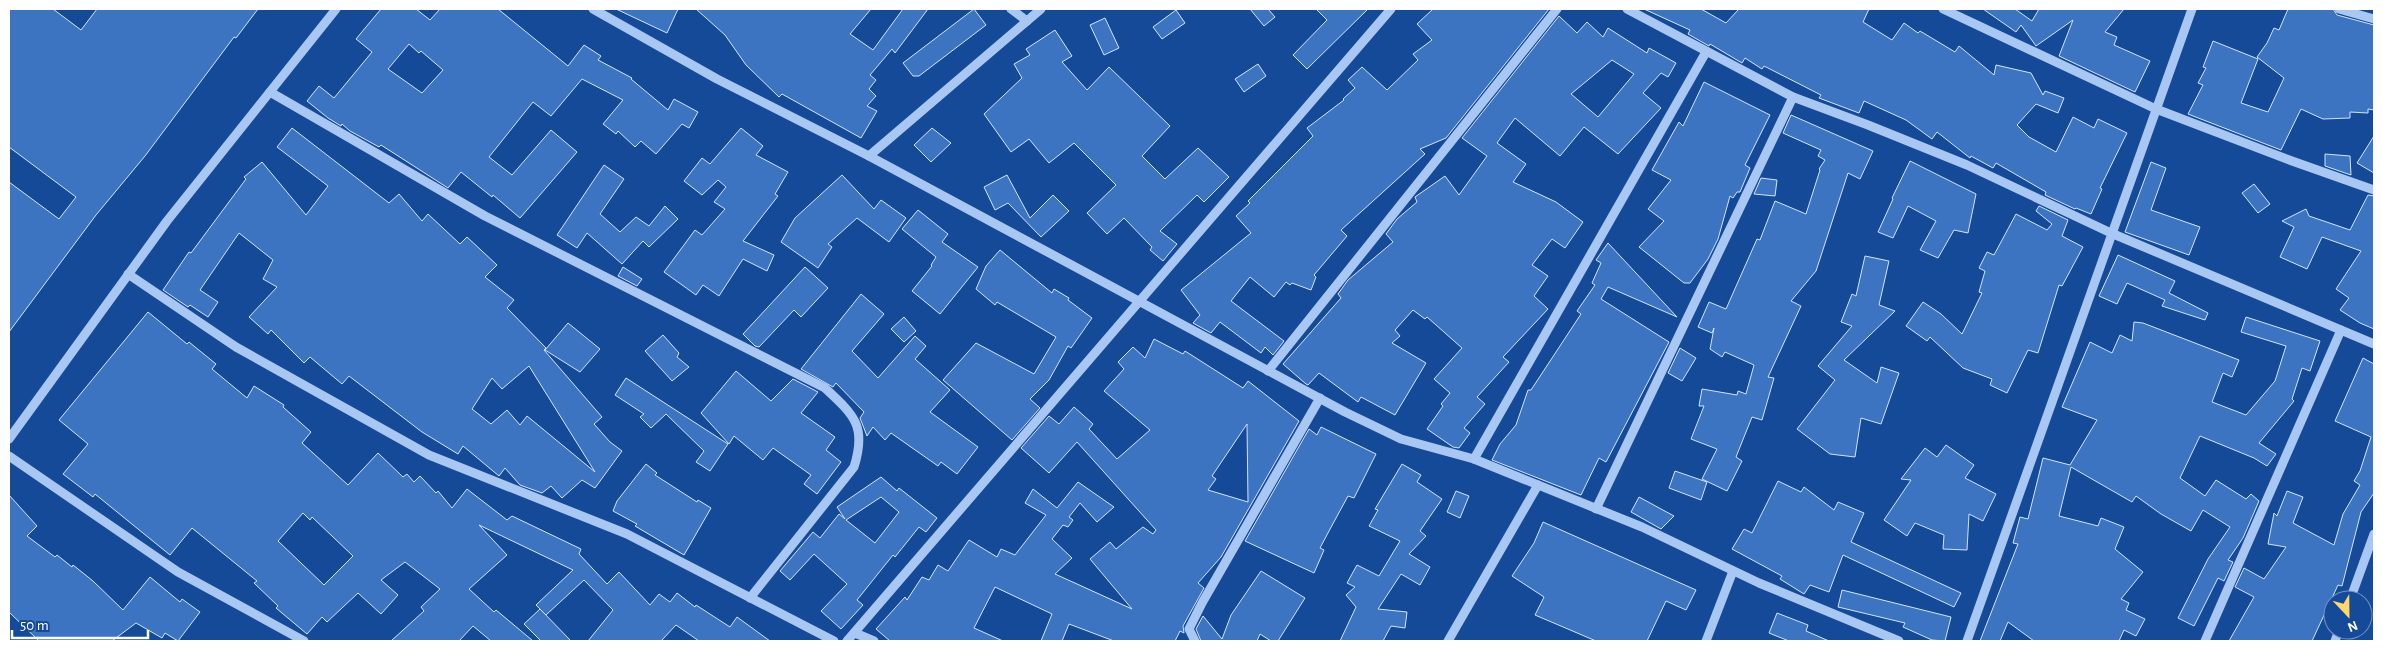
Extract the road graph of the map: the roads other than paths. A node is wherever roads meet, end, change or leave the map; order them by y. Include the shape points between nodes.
1 (336, 9) edge
2 (593, 9) edge
3 (1011, 9) edge
4 (1041, 9) edge
5 (1391, 9) edge
6 (1557, 9) edge
7 (1627, 9) edge
8 (1943, 9) edge
9 (2192, 9) edge
10 (2339, 9) edge
11 (2374, 19) edge
12 (1027, 21) junction
13 (1706, 52) junction
14 (270, 92) junction
15 (1793, 97) junction
16 (2156, 109) junction
17 (869, 156) junction
18 (2374, 190) edge
19 (2111, 233) junction
20 (128, 274) junction
21 (1140, 300) junction
22 (2341, 330) junction
23 (2374, 344) edge
24 (1268, 371) junction
25 (1320, 398) junction
26 (9, 439) edge
27 (9, 456) edge
28 (1474, 459) junction
29 (1538, 486) junction
30 (1596, 509) junction
31 (2374, 534) edge
32 (1733, 571) junction
33 (2354, 590) edge
34 (750, 598) junction
35 (855, 633) junction
36 (304, 641) edge
37 (834, 641) edge
38 (846, 641) edge
39 (874, 641) edge
40 (1195, 641) edge
41 (1448, 641) edge
42 (1706, 641) edge
43 (1899, 641) edge
44 (1967, 641) edge
45 (2205, 641) edge

1 - 14 street
2 - 17 street via 717,79
3 - 12 street
4 - 12 street
5 - 21 street
6 - 24 street
7 - 13 street
8 - 16 street
9 - 16 street
10 - 11 street
12 - 17 street
13 - 15 street
13 - 28 street
14 - 20 street
14 - 34 street via 485,216 825,388 850,411 860,432 861,447 854,467
15 - 19 street via 1967,165
15 - 30 street
16 - 18 street
16 - 19 street
17 - 21 street
19 - 22 street
19 - 44 street
20 - 26 street
20 - 34 street via 236,348 429,455 627,534
21 - 24 street
21 - 35 street
22 - 23 street
22 - 45 street
24 - 25 street
25 - 28 street via 1401,439
25 - 40 street via 1189,629
27 - 36 street via 178,572
28 - 29 street
29 - 30 street
29 - 41 street
30 - 32 street
31 - 33 street
32 - 42 street
32 - 43 street
34 - 37 street
35 - 38 street
35 - 39 street

